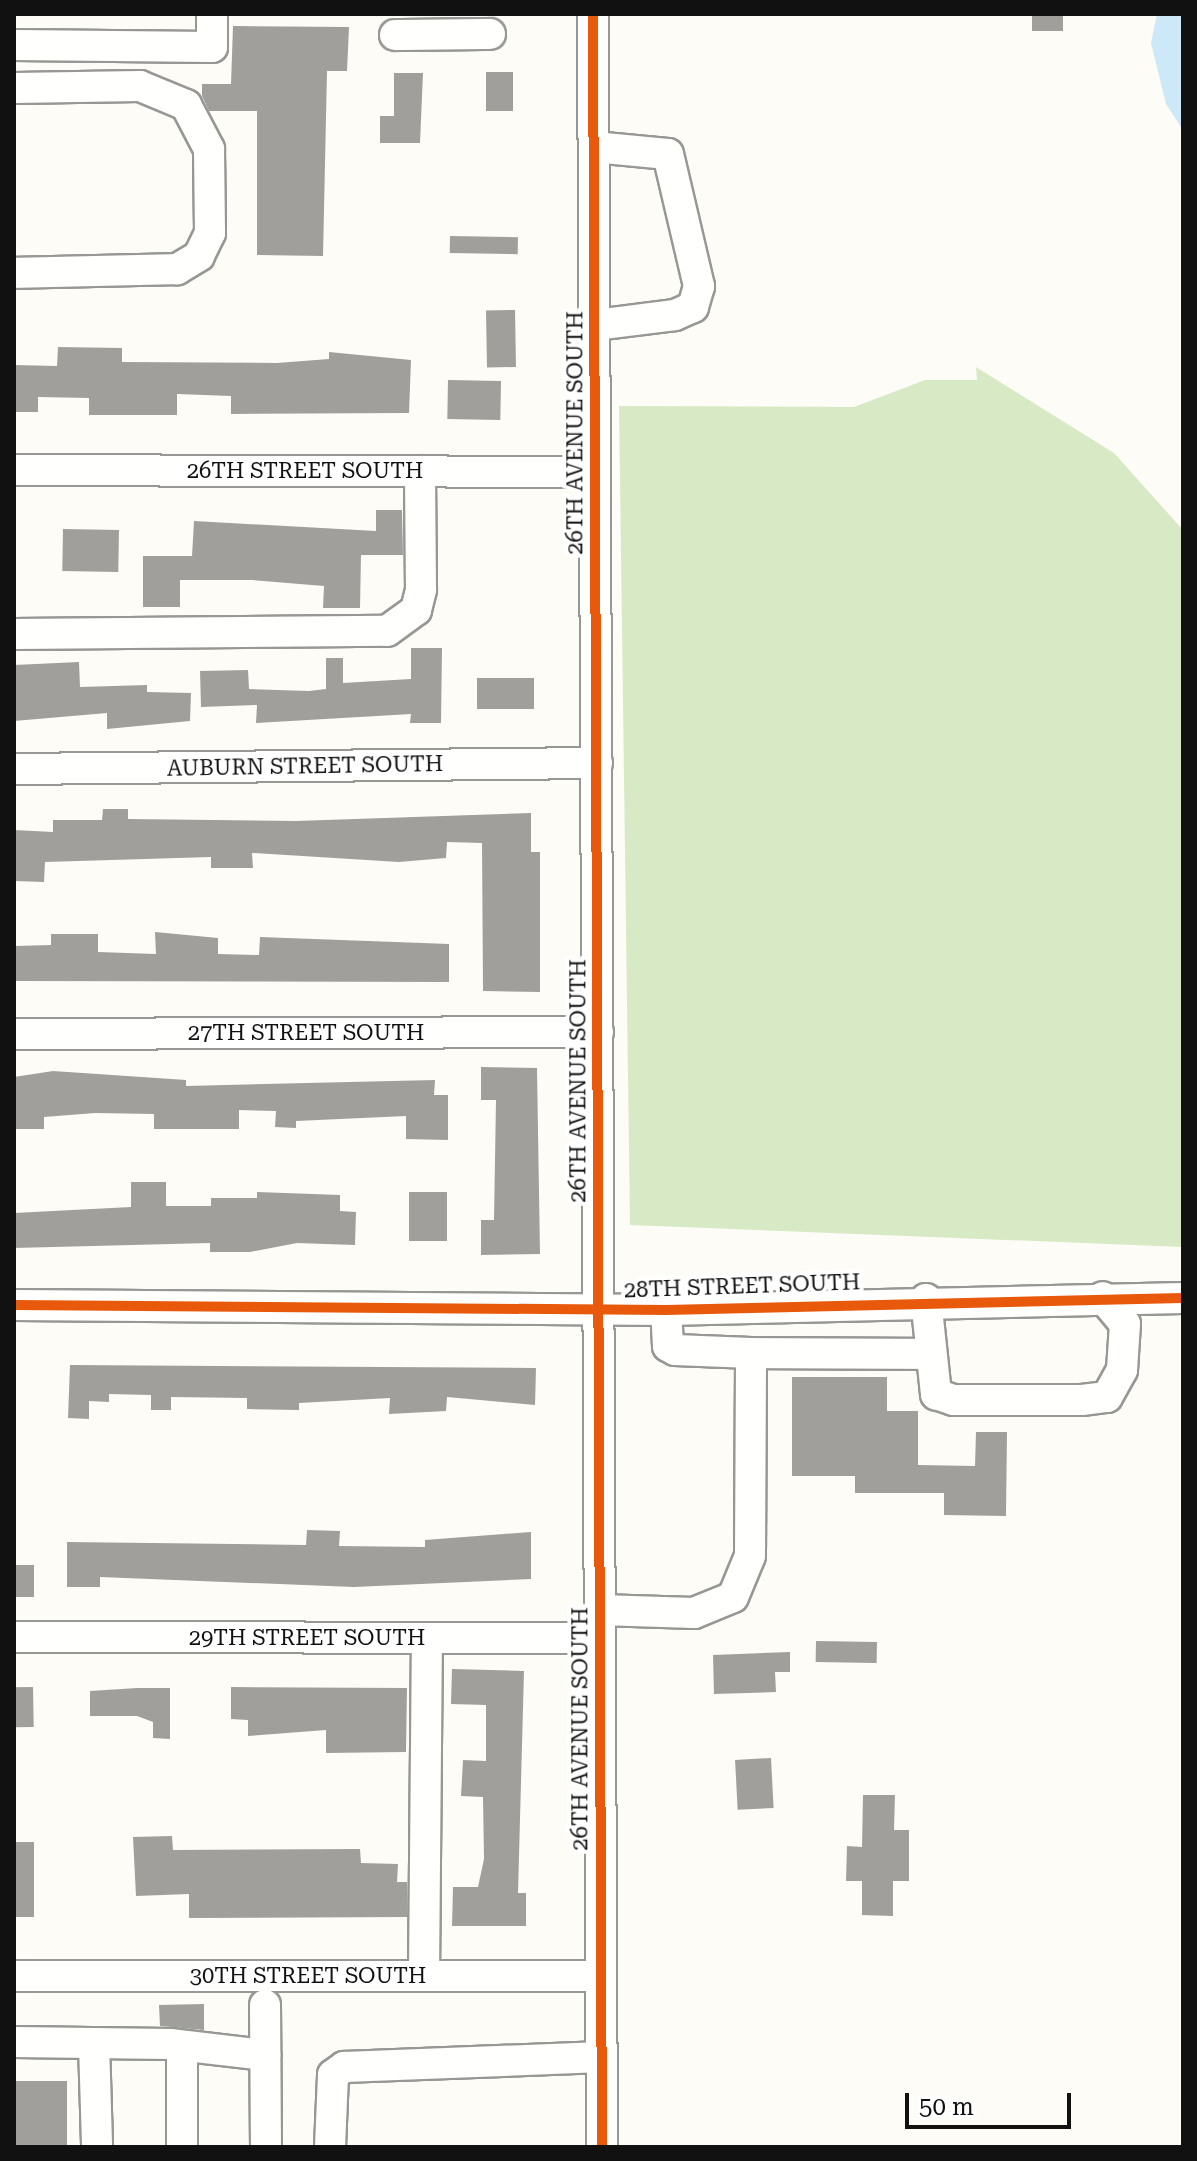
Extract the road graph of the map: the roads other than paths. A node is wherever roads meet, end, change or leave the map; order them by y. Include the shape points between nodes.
1 (212, 14) edge
2 (593, 14) edge
3 (433, 25) edge
4 (490, 34) dead end
5 (395, 35) dead end
6 (14, 45) edge
7 (14, 88) edge
8 (594, 147) junction
9 (14, 273) edge
10 (595, 325) junction
11 (14, 470) edge
12 (420, 471) junction
13 (595, 472) junction
14 (14, 634) edge
15 (597, 763) junction
16 (14, 769) edge
17 (598, 1032) junction
18 (14, 1034) edge
19 (1102, 1297) junction
20 (1183, 1298) edge
21 (926, 1299) junction
22 (14, 1305) edge
23 (599, 1310) junction
24 (666, 1310) junction
25 (751, 1353) junction
26 (929, 1354) junction
27 (600, 1624) junction
28 (14, 1637) edge
29 (427, 1638) junction
30 (424, 1975) junction
31 (14, 1976) edge
32 (601, 1976) junction
33 (265, 2005) dead end
34 (14, 2042) edge
35 (94, 2043) junction
36 (182, 2046) junction
37 (265, 2055) junction
38 (602, 2057) junction
39 (97, 2147) edge
40 (182, 2147) edge
41 (266, 2147) edge
42 (330, 2147) edge
43 (602, 2147) edge

1 - 6 street via 212,47
2 - 8 street, 26TH AVENUE SOUTH
3 - 4 street
3 - 5 street
7 - 9 street via 140,86 186,105 209,149 210,233 199,256 177,269
8 - 10 street, 26TH AVENUE SOUTH
8 - 10 street via 656,150 674,163 699,297 675,315
10 - 13 street, 26TH AVENUE SOUTH
11 - 12 street, 26TH STREET SOUTH
12 - 13 street, 26TH STREET SOUTH
12 - 14 street via 421,590 416,610 387,631
13 - 15 street, 26TH AVENUE SOUTH
15 - 16 street, AUBURN STREET SOUTH
15 - 17 street, 26TH AVENUE SOUTH
17 - 18 street, 27TH STREET SOUTH
17 - 23 street, 26TH AVENUE SOUTH
19 - 20 street, 28TH STREET SOUTH
19 - 21 street, 28TH STREET SOUTH
19 - 26 street via 1125,1324 1119,1386 1107,1397 953,1400 936,1394
21 - 24 street, 28TH STREET SOUTH
21 - 26 street
22 - 23 street, 28TH STREET SOUTH
23 - 24 street, 28TH STREET SOUTH
23 - 27 street, 26TH AVENUE SOUTH
24 - 25 street via 668,1346 675,1350
25 - 26 street
25 - 27 street, 29TH STREET SOUTH via 750,1556 733,1597 694,1613
27 - 29 street, 29TH STREET SOUTH
27 - 32 street, 26TH AVENUE SOUTH
28 - 29 street, 29TH STREET SOUTH
29 - 30 street
30 - 31 street, 30TH STREET SOUTH
30 - 32 street, 30TH STREET SOUTH
32 - 38 street, 26TH AVENUE SOUTH
33 - 37 street
34 - 35 street
35 - 36 street
35 - 39 street
36 - 37 street
36 - 40 street
37 - 41 street
38 - 42 street via 344,2067 333,2075
38 - 43 street, 26TH AVENUE SOUTH

